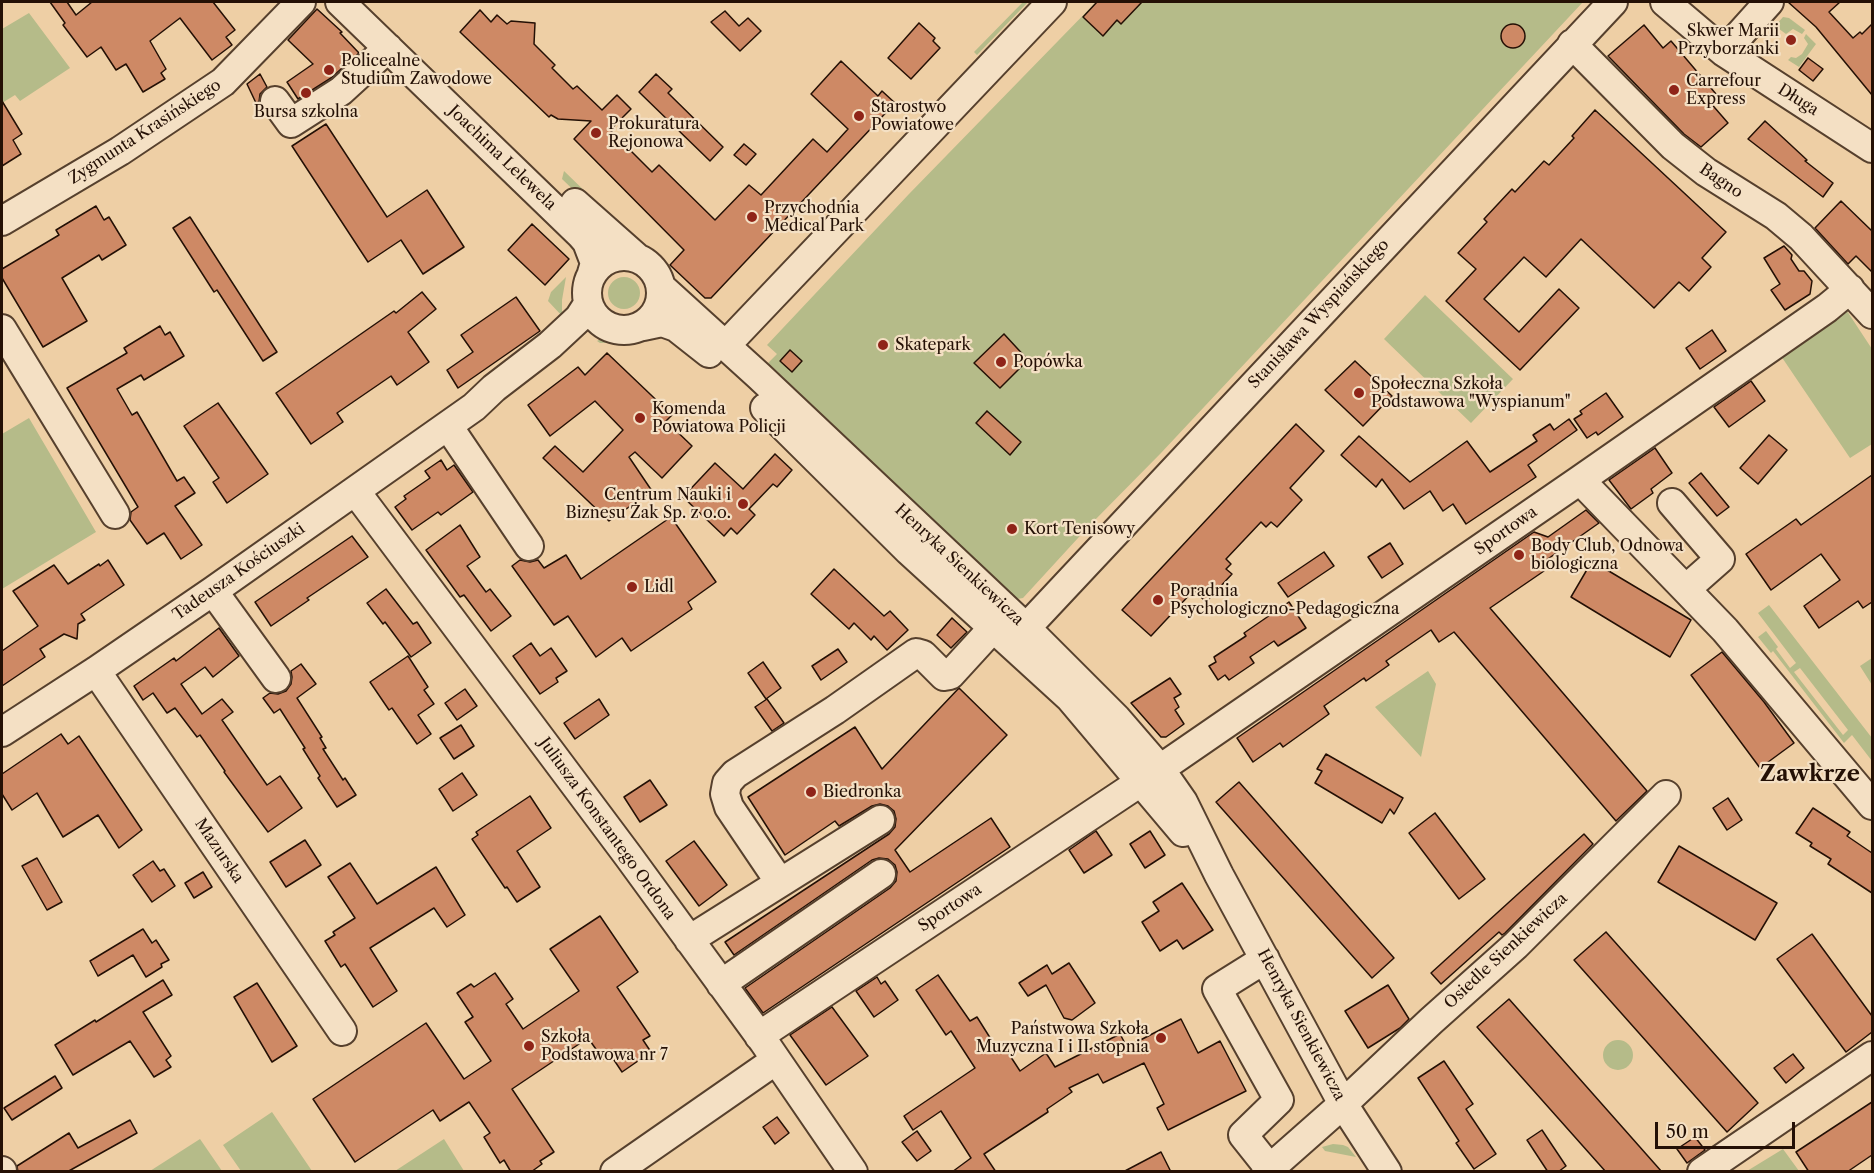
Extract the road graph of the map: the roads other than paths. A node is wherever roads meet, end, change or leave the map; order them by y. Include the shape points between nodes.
1 (301, 2) edge
2 (340, 2) edge
3 (366, 2) edge
4 (1052, 2) edge
5 (1613, 2) edge
6 (1665, 2) edge
7 (1769, 2) edge
8 (1572, 44) junction
9 (388, 48) junction
10 (1724, 52) junction
11 (275, 100) dead end
12 (1872, 148) edge
13 (2, 221) edge
14 (636, 257) junction
15 (592, 273) junction
16 (661, 287) junction
17 (1850, 289) junction
18 (588, 304) junction
19 (1872, 314) edge
20 (643, 326) junction
21 (607, 327) junction
22 (2, 329) edge
23 (722, 341) junction
24 (474, 407) junction
25 (448, 426) junction
26 (1580, 480) junction
27 (356, 492) junction
28 (1672, 503) dead end
29 (115, 514) dead end
30 (529, 546) dead end
31 (1686, 590) junction
32 (213, 591) junction
33 (993, 628) junction
34 (1026, 628) junction
35 (96, 671) junction
36 (276, 678) dead end
37 (2, 732) edge
38 (1151, 775) junction
39 (1666, 795) dead end
40 (1872, 805) edge
41 (880, 820) dead end
42 (881, 874) dead end
43 (779, 881) junction
44 (689, 940) junction
45 (1265, 959) junction
46 (721, 984) junction
47 (342, 1031) dead end
48 (759, 1036) junction
49 (1872, 1056) edge
50 (776, 1060) junction
51 (1343, 1104) junction
52 (646, 1160) edge
53 (1268, 1170) edge
54 (615, 1172) edge
55 (853, 1172) edge
56 (1387, 1172) edge
57 (1702, 1172) edge

1 - 13 street, Zygmunta Krasińskiego via 223,82 120,151
2 - 9 street, Joachima Lelewela
3 - 14 street, Joachima Lelewela
4 - 23 street
5 - 8 street, Stanisława Wyspiańskiego
6 - 10 street, Długa
7 - 10 street
8 - 17 street, Bagno via 1673,146 1776,216
8 - 34 street, Stanisława Wyspiańskiego
9 - 11 street via 341,91 291,123
9 - 15 street, Joachima Lelewela via 587,242 595,263
10 - 12 street, Długa
14 - 15 street via 611,258
14 - 16 street via 654,270
15 - 18 street via 587,288
16 - 20 street via 660,304
16 - 23 street, Henryka Sienkiewicza
17 - 19 street, Bagno
17 - 26 street, Sportowa
18 - 21 street
18 - 24 street, Tadeusza Kościuszki via 550,345
20 - 21 street via 623,331
20 - 33 street, Henryka Sienkiewicza via 662,322 693,339
21 - 24 street, Tadeusza Kościuszki via 595,331 496,399
22 - 29 street
23 - 34 street, Henryka Sienkiewicza
24 - 25 street, Tadeusza Kościuszki
25 - 27 street, Tadeusza Kościuszki
25 - 30 street
26 - 31 street
26 - 38 street, Sportowa
27 - 32 street, Tadeusza Kościuszki
27 - 44 street, Juliusza Konstantego Ordona
28 - 31 street via 1720,559
31 - 40 street via 1725,630
32 - 35 street, Tadeusza Kościuszki
32 - 36 street
33 - 38 street, Henryka Sienkiewicza
33 - 43 street via 950,675 944,676 923,655 916,654 731,778 725,794 729,807
34 - 38 street, Henryka Sienkiewicza via 1116,718
35 - 37 street, Tadeusza Kościuszki
35 - 47 street, Mazurska
38 - 45 street, Henryka Sienkiewicza via 1183,802
38 - 48 street, Sportowa
39 - 51 street, Osiedle Sienkiewicza via 1516,945
41 - 43 street
42 - 46 street
43 - 44 street
44 - 46 street, Juliusza Konstantego Ordona
45 - 51 street, Henryka Sienkiewicza
45 - 53 street via 1217,989 1279,1100 1244,1135
46 - 48 street, Juliusza Konstantego Ordona
48 - 50 street, Juliusza Konstantego Ordona
49 - 57 street
50 - 52 street
50 - 55 street, Juliusza Konstantego Ordona
51 - 53 street
51 - 56 street, Henryka Sienkiewicza
52 - 54 street

